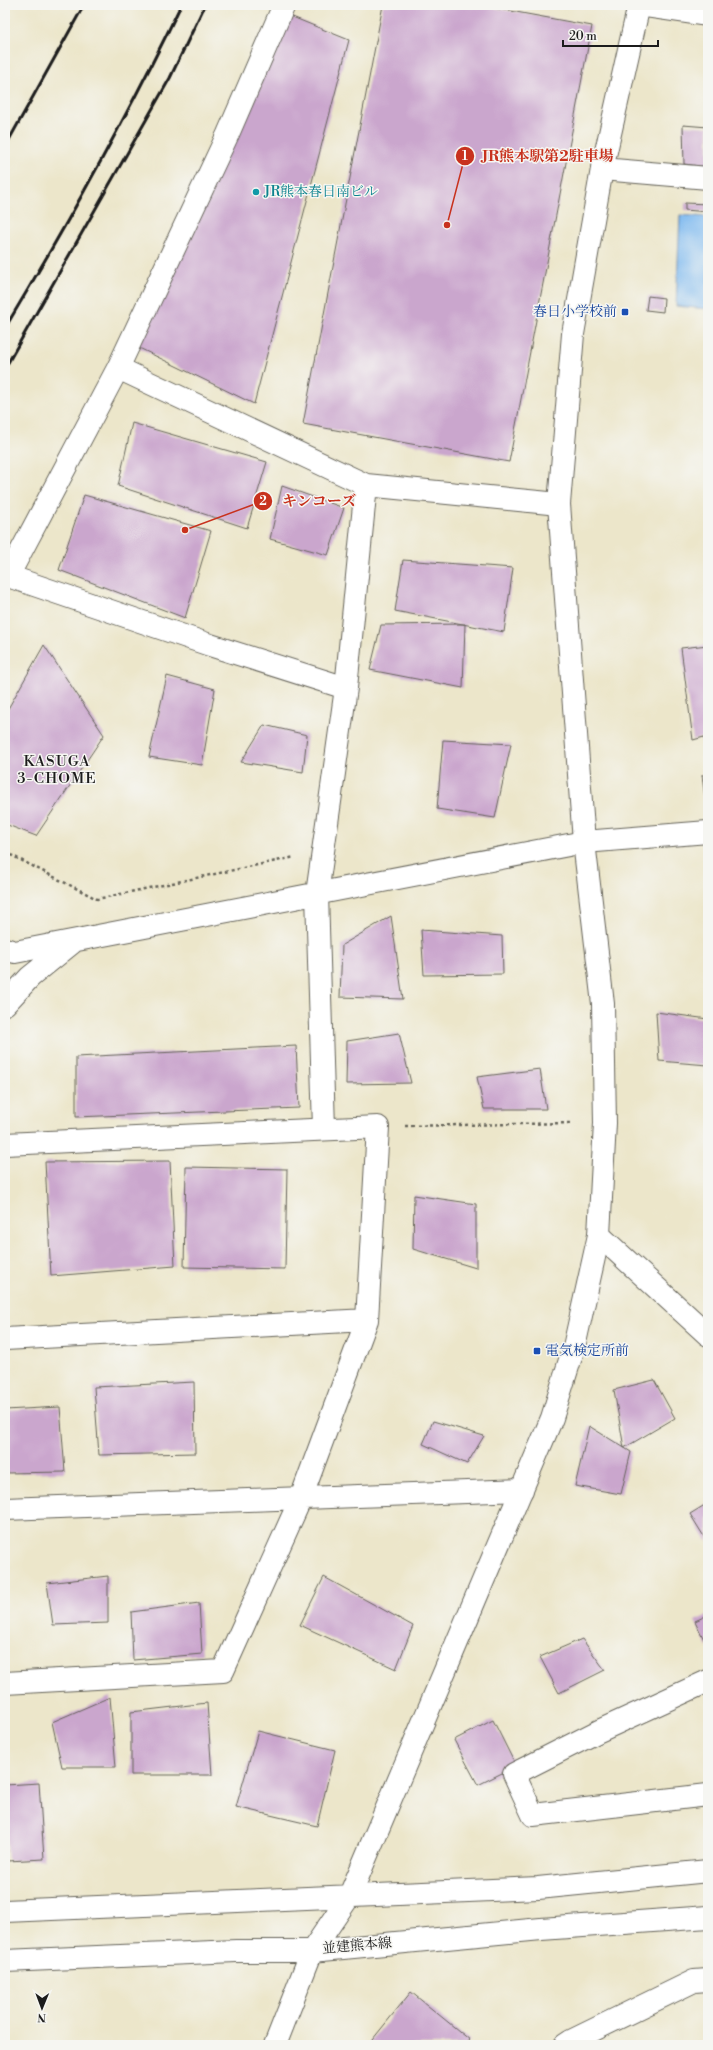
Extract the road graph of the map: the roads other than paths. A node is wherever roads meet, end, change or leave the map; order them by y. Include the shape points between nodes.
1 (284, 5) edge
2 (639, 5) edge
3 (708, 15) edge
4 (602, 169) junction
5 (708, 178) edge
6 (118, 368) junction
7 (366, 485) junction
8 (559, 504) junction
9 (346, 688) junction
10 (708, 832) edge
11 (584, 842) junction
12 (316, 894) junction
13 (74, 941) junction
14 (5, 949) edge
15 (5, 1004) edge
16 (324, 1129) junction
17 (5, 1144) edge
18 (599, 1235) junction
19 (367, 1320) junction
20 (708, 1335) edge
21 (5, 1339) edge
22 (522, 1490) junction
23 (301, 1498) junction
24 (5, 1509) edge
25 (708, 1681) edge
26 (5, 1683) edge
27 (708, 1795) edge
28 (708, 1871) edge
29 (350, 1895) junction
30 (5, 1911) edge
31 (708, 1917) edge
32 (312, 1951) junction
33 (5, 1961) edge
34 (708, 1980) edge
35 (275, 2045) edge
36 (565, 2045) edge

1 - 6 street via 228,134
2 - 3 street
2 - 4 street
4 - 5 street
4 - 8 street via 573,334
6 - 7 street
6 - 9 street via 8,576
7 - 8 street
7 - 9 street
8 - 11 street
9 - 12 street
10 - 11 street
11 - 12 street
11 - 18 street via 603,1004 606,1123
12 - 13 street
12 - 16 street
13 - 14 street via 15,952
13 - 15 street via 30,977
16 - 17 street
16 - 19 street via 378,1127
18 - 20 street
18 - 22 street via 574,1347 552,1418
19 - 21 street
19 - 23 street
22 - 23 street
22 - 29 street
23 - 24 street
23 - 26 street via 223,1671
25 - 27 street via 599,1731 514,1774 533,1815
28 - 29 street via 538,1888
29 - 30 street
29 - 32 street
31 - 32 street, 並建熊本線 via 541,1929
32 - 33 street, 並建熊本線 via 236,1951
32 - 35 street
34 - 36 street via 694,1982

